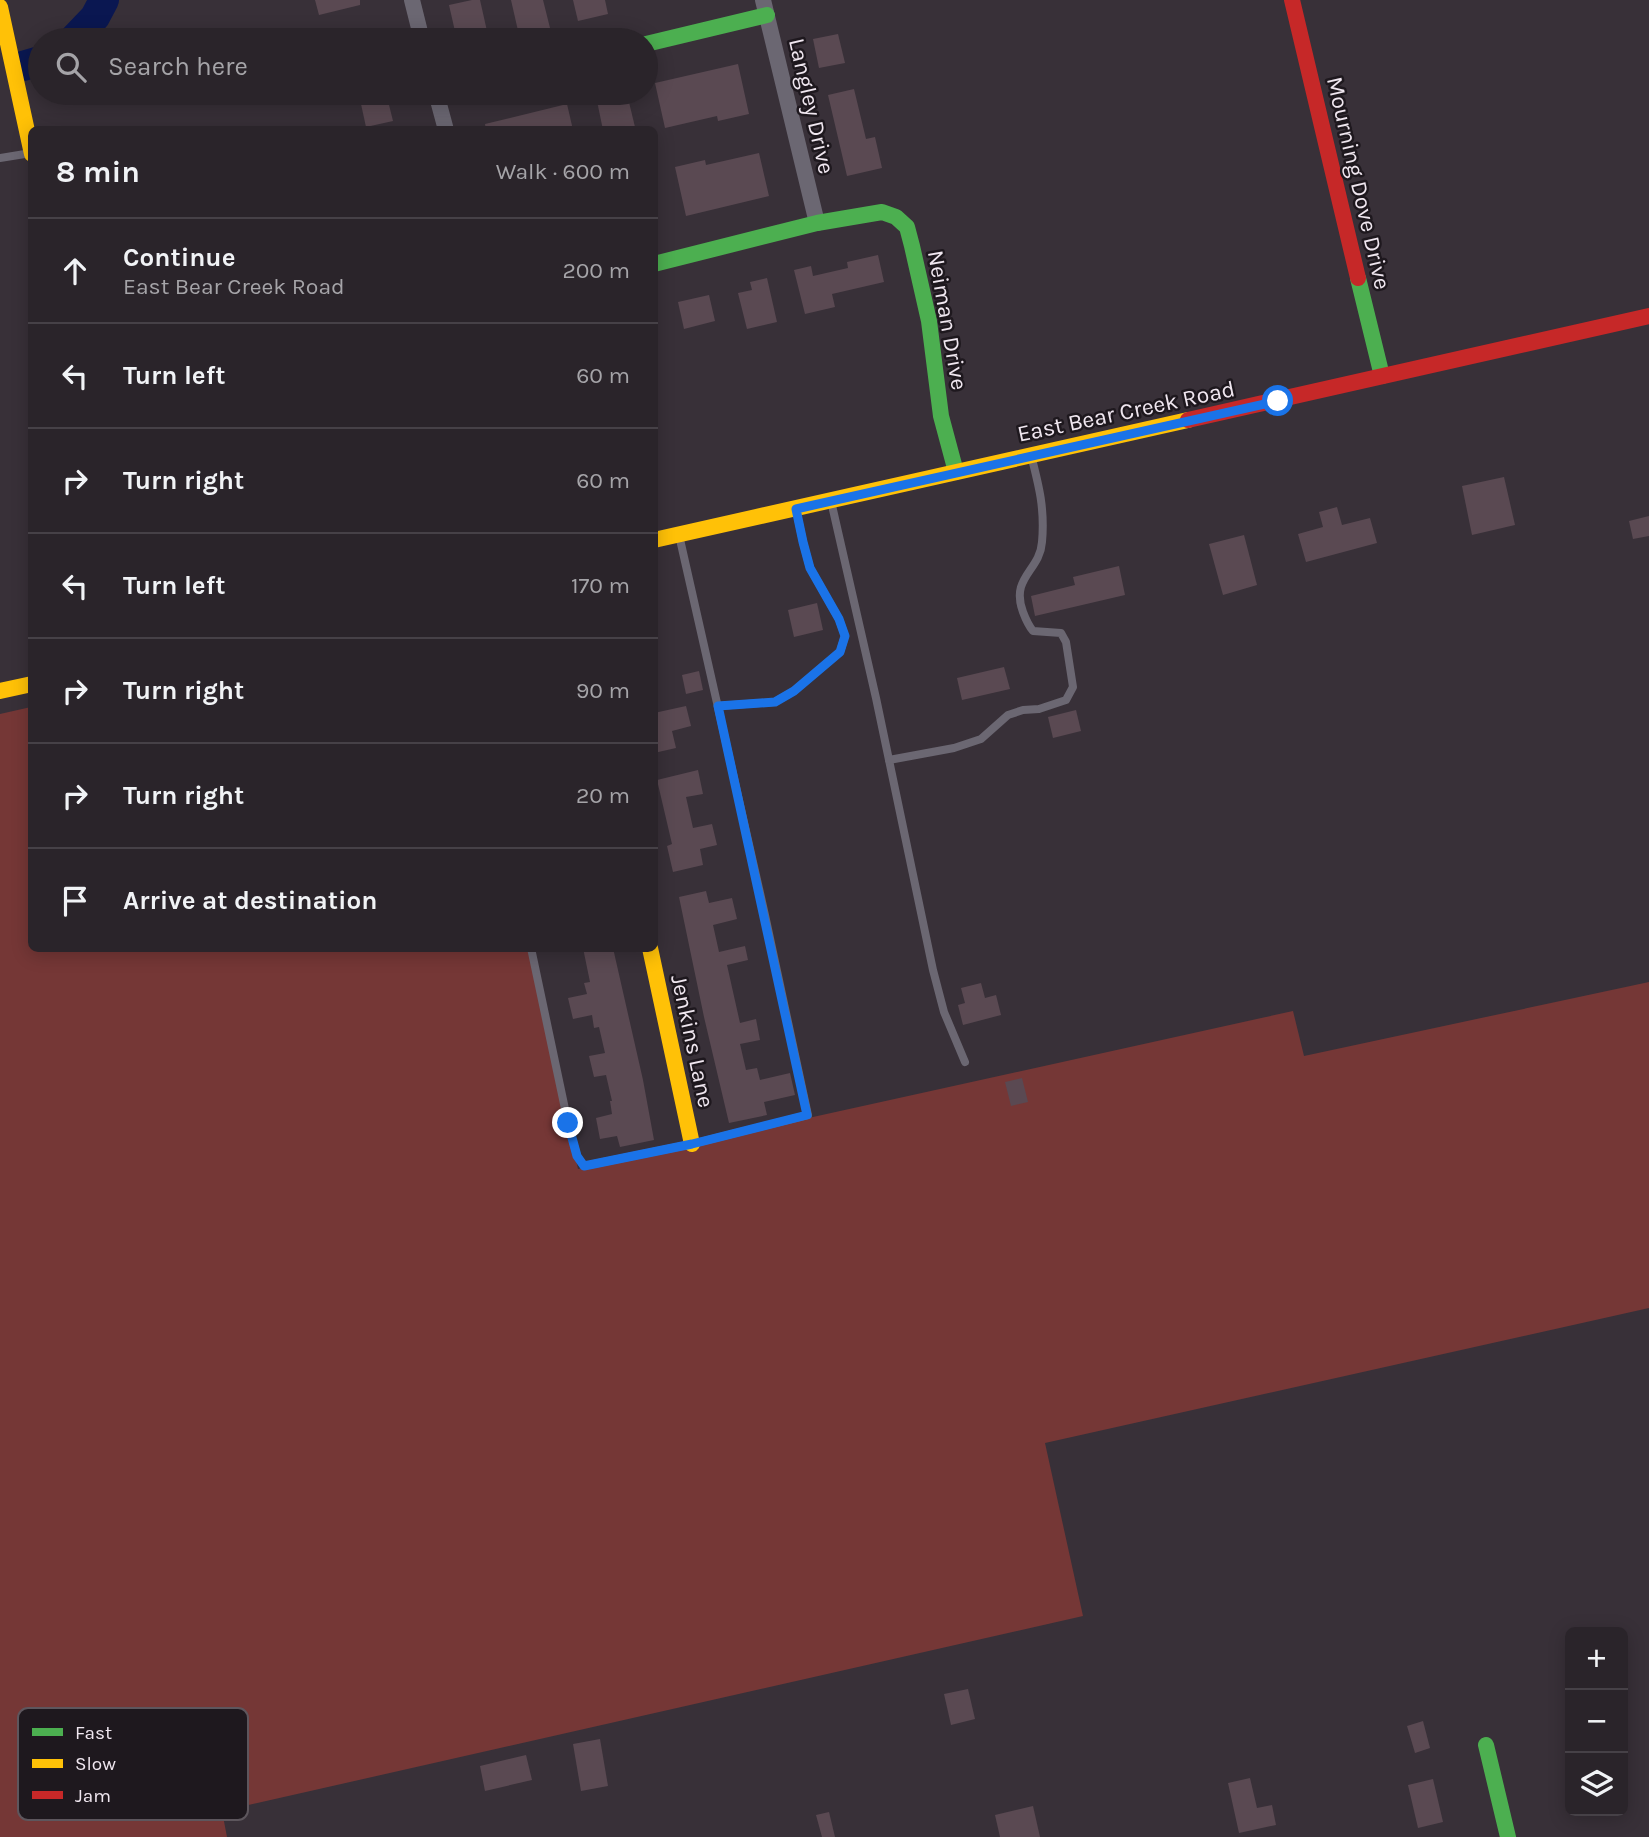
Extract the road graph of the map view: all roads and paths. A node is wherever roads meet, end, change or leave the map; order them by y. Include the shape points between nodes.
1 (412, 0) edge
2 (1293, 0) edge
3 (0, 7) edge
4 (765, 7) edge
5 (419, 28) edge
6 (658, 40) edge
7 (441, 105) edge
8 (445, 126) edge
9 (28, 140) edge
10 (28, 154) edge
11 (0, 158) edge
12 (817, 223) junction
13 (658, 263) edge
14 (1649, 316) edge
15 (1382, 376) junction
16 (1031, 455) junction
17 (956, 472) junction
18 (831, 501) junction
19 (796, 509) junction
20 (680, 535) junction
21 (658, 539) edge
22 (28, 685) edge
23 (0, 691) edge
24 (718, 706) junction
25 (889, 760) junction
26 (532, 952) edge
27 (651, 952) edge
28 (965, 1062) dead end
29 (692, 1144) junction
30 (1486, 1745) dead end
31 (1508, 1837) edge

1 - 5 street
2 - 15 street, Mourning Dove Drive
3 - 9 street
4 - 6 street
4 - 12 street, Langley Drive
7 - 8 street
10 - 11 lane
12 - 13 street, Neiman Drive
12 - 17 street, Neiman Drive via 882,212 906,227 929,321 941,416
14 - 15 street, East Bear Creek Road
15 - 16 street, East Bear Creek Road
16 - 17 street, East Bear Creek Road
16 - 25 lane via 1043,510 1042,543 1020,586 1020,605 1033,631 1061,633 1073,687 1066,700 1008,715 981,739
17 - 18 street, East Bear Creek Road
18 - 19 street, East Bear Creek Road
18 - 25 lane
19 - 20 street, East Bear Creek Road
19 - 24 lane via 810,568 845,636 840,652 775,702
20 - 21 street, East Bear Creek Road
20 - 24 lane
22 - 23 street
24 - 29 lane via 807,1115
25 - 28 lane via 933,970
26 - 29 lane via 568,1123 584,1166
27 - 29 street, Jenkins Lane
30 - 31 street

